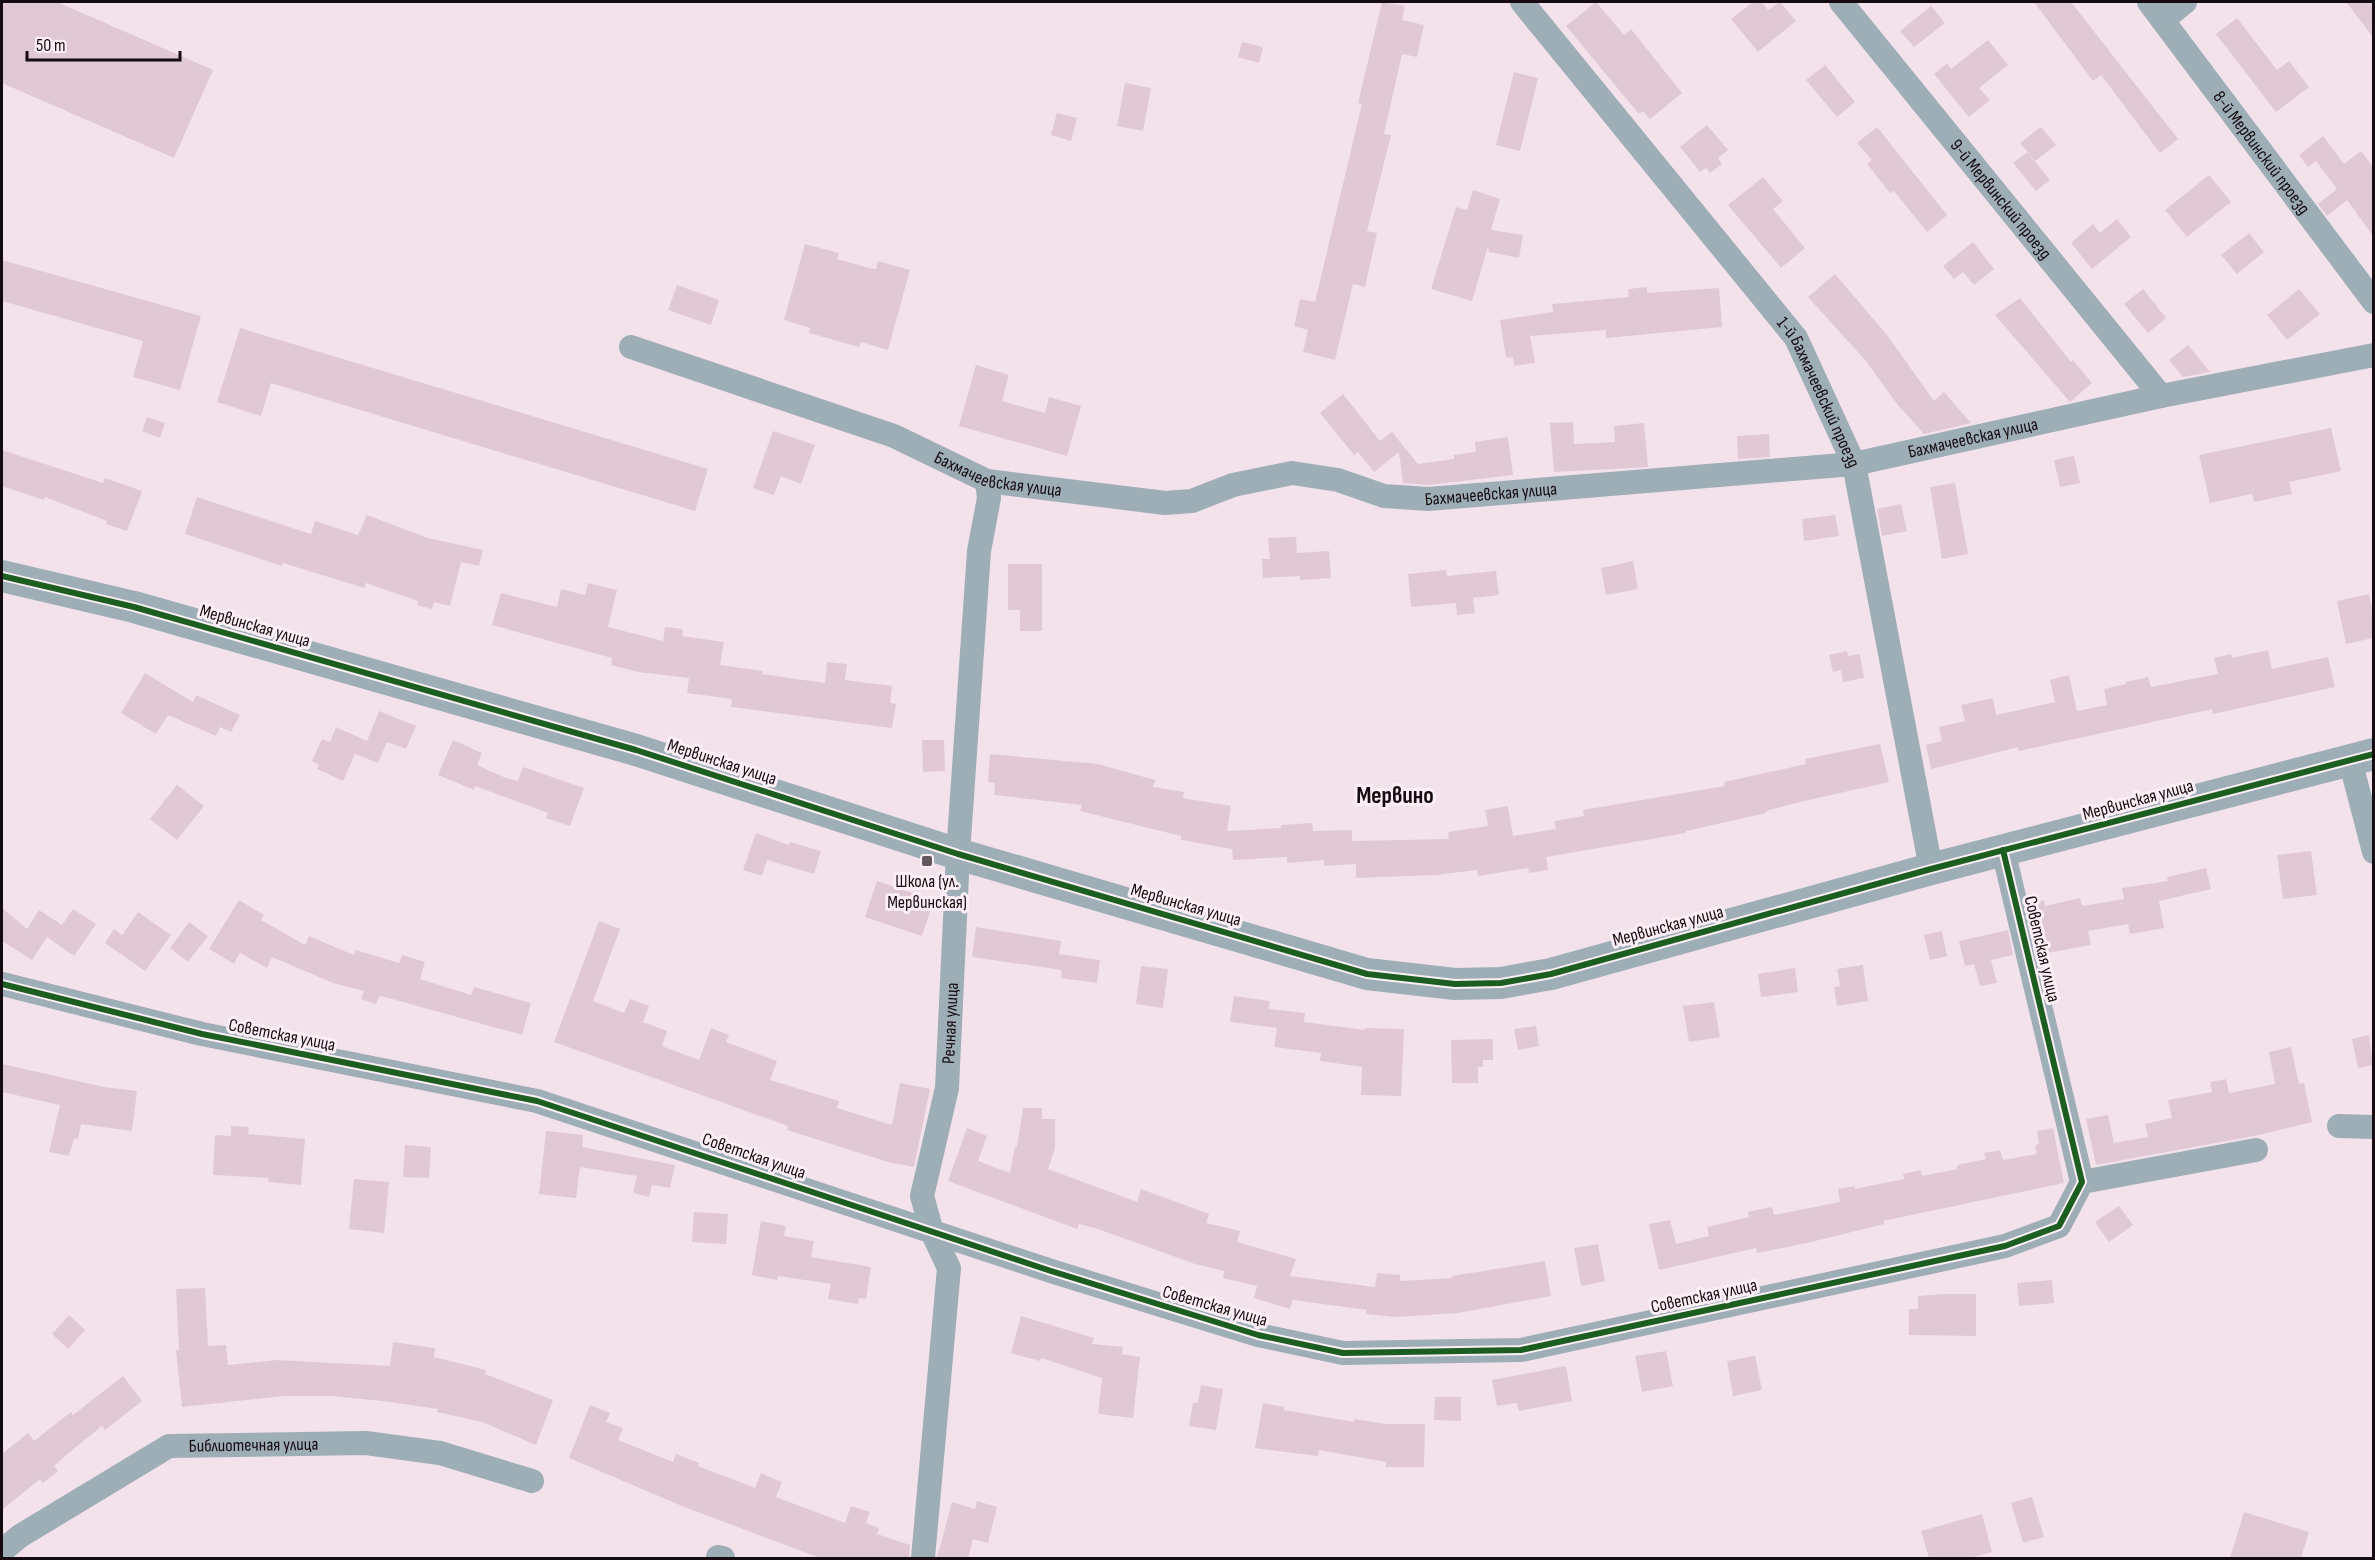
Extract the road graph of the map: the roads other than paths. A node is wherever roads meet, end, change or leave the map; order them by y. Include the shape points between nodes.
1 (1522, 2) edge
2 (1841, 2) edge
3 (2185, 2) edge
4 (2156, 11) edge
5 (2373, 302) edge
6 (631, 346) dead end
7 (2373, 355) edge
8 (2161, 396) junction
9 (1854, 464) junction
10 (987, 481) junction
11 (2, 576) edge
12 (2362, 757) edge
13 (2003, 850) junction
14 (2373, 852) edge
15 (958, 854) junction
16 (1931, 869) junction
17 (2, 984) edge
18 (2339, 1126) dead end
19 (2373, 1127) edge
20 (2256, 1150) dead end
21 (2082, 1182) junction
22 (932, 1232) junction
23 (532, 1481) dead end
24 (2, 1551) edge
25 (923, 1558) edge

1 - 9 street, 1-й Бахмачеевский проезд via 1770,302 1796,339
2 - 8 street, 9-й Мервинский проезд
3 - 4 street
4 - 5 street, 8-й Мервинский проезд
6 - 10 street, Бахмачеевская улица via 894,436
7 - 8 street, Бахмачеевская улица
8 - 9 street, Бахмачеевская улица
9 - 10 street, Бахмачеевская улица via 1428,499 1384,496 1338,480 1292,473 1233,485 1192,501 1165,503
9 - 16 street, 1-й Бахмачеевский проезд
10 - 15 street, Речная улица via 989,498 979,551
11 - 15 street, Мервинская улица via 134,607 636,750
12 - 13 street, Мервинская улица
12 - 14 street
13 - 16 street, Мервинская улица
13 - 21 street, Советская улица
15 - 16 street, Мервинская улица via 1367,974 1455,984 1501,983 1551,974
15 - 22 street, Речная улица via 947,1088 922,1196
17 - 22 street, Советская улица via 202,1034 537,1101
18 - 19 street
20 - 21 street
21 - 22 street, Советская улица via 2059,1226 2004,1246 1521,1350 1343,1353 1258,1335
22 - 25 street, Речная улица via 949,1268
23 - 24 street, Библиотечная улица via 440,1452 366,1443 169,1446 20,1536

